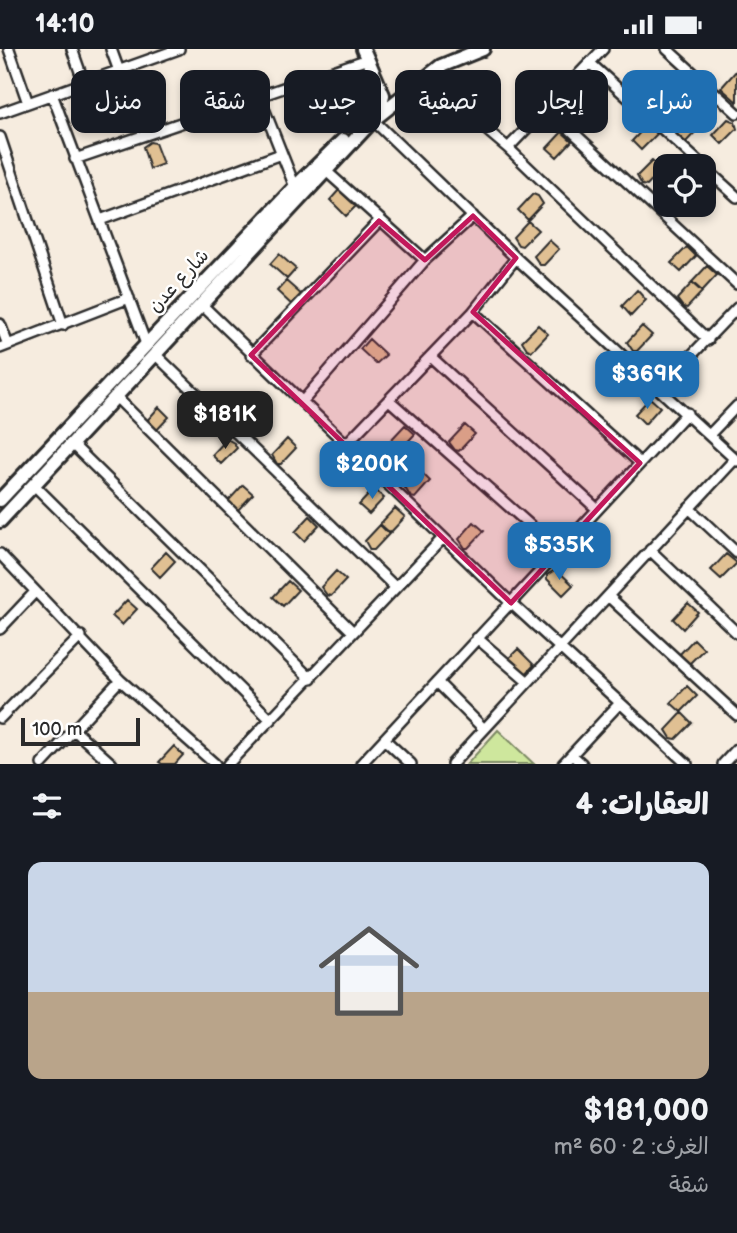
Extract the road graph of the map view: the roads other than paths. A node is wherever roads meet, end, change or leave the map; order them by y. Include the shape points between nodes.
1 (9, 49) edge
2 (72, 49) edge
3 (111, 49) edge
4 (179, 49) edge
5 (483, 49) edge
6 (603, 49) edge
7 (667, 49) edge
8 (155, 53) edge
9 (365, 54) edge
10 (591, 64) junction
11 (79, 70) edge
12 (119, 70) edge
13 (121, 70) edge
14 (436, 70) edge
15 (585, 70) edge
16 (71, 88) edge
17 (270, 92) edge
18 (52, 95) junction
19 (395, 101) edge
20 (28, 103) junction
21 (0, 113) edge
22 (381, 113) edge
23 (737, 113) edge
24 (180, 123) edge
25 (270, 126) edge
26 (381, 128) edge
27 (361, 133) edge
28 (490, 133) edge
29 (523, 133) edge
30 (573, 133) edge
31 (0, 137) edge
32 (508, 148) junction
33 (690, 154) edge
34 (281, 155) junction
35 (75, 159) junction
36 (325, 170) junction
37 (716, 178) edge
38 (295, 187) junction
39 (737, 197) edge
40 (473, 216) junction
41 (100, 220) junction
42 (379, 221) junction
43 (516, 258) junction
44 (425, 260) junction
45 (737, 284) edge
46 (129, 298) junction
47 (202, 305) junction
48 (737, 308) edge
49 (176, 312) junction
50 (473, 312) junction
51 (190, 317) junction
52 (0, 324) edge
53 (63, 325) junction
54 (708, 340) junction
55 (146, 344) junction
56 (4, 347) edge
57 (156, 355) junction
58 (251, 355) junction
59 (431, 357) junction
60 (660, 388) junction
61 (116, 397) junction
62 (389, 400) junction
63 (302, 402) junction
64 (737, 406) edge
65 (687, 413) junction
66 (710, 434) junction
67 (347, 443) junction
68 (72, 444) junction
69 (736, 460) edge
70 (640, 463) junction
71 (34, 485) junction
72 (0, 500) edge
73 (689, 508) junction
74 (597, 509) junction
75 (0, 521) edge
76 (443, 538) junction
77 (650, 550) junction
78 (559, 551) junction
79 (737, 553) edge
80 (0, 554) edge
81 (395, 587) junction
82 (34, 593) junction
83 (608, 596) junction
84 (511, 603) junction
85 (0, 629) edge
86 (353, 632) junction
87 (737, 633) edge
88 (81, 636) junction
89 (477, 638) junction
90 (560, 647) junction
91 (311, 679) junction
92 (120, 680) junction
93 (437, 682) junction
94 (528, 683) junction
95 (619, 704) junction
96 (737, 715) edge
97 (0, 718) edge
98 (271, 720) junction
99 (484, 729) junction
100 (74, 730) junction
101 (384, 739) junction
102 (737, 749) edge
103 (572, 755) junction
104 (42, 764) edge
105 (112, 764) edge
106 (215, 764) edge
107 (228, 764) edge
108 (361, 764) edge
109 (411, 764) edge
110 (452, 764) edge
111 (563, 764) edge
112 (582, 764) edge
113 (687, 764) edge
114 (723, 764) edge

1 - 20 street
2 - 11 street
3 - 12 street
4 - 8 street
5 - 14 street, شارع عدن
6 - 10 street
7 - 23 street
8 - 13 street
9 - 17 street
9 - 38 street, شارع عدن via 383,99
10 - 15 street
10 - 33 street
16 - 18 street
18 - 20 street
18 - 35 street
19 - 22 street, شارع عدن
20 - 21 street
24 - 35 street
25 - 34 street
26 - 40 street
27 - 36 street, شارع عدن
28 - 32 street
29 - 32 street
30 - 45 street
31 - 53 street
32 - 54 street
34 - 38 street
34 - 41 street
35 - 41 street
36 - 42 street
36 - 47 street, شارع عدن
37 - 39 street
38 - 49 street, شارع عدن
40 - 43 street
40 - 44 street
41 - 46 street
42 - 44 street
42 - 58 street
43 - 50 street
43 - 60 street
44 - 63 street
46 - 53 street
46 - 55 street
47 - 51 street, شارع عدن
47 - 58 street
48 - 54 street
49 - 51 street
49 - 55 street, شارع عدن
50 - 59 street
50 - 70 street
51 - 57 street, شارع عدن
52 - 56 street
53 - 56 street
54 - 60 street
55 - 72 street, شارع عدن
57 - 61 street, شارع عدن
57 - 81 street
58 - 63 street
59 - 62 street
59 - 74 street
60 - 65 street
61 - 68 street, شارع عدن
61 - 86 street
62 - 67 street
62 - 78 street
63 - 67 street
64 - 66 street
65 - 66 street
65 - 70 street
66 - 69 street
67 - 76 street
68 - 71 street, شارع عدن
68 - 91 street
69 - 73 street
70 - 74 street
71 - 75 street, شارع عدن
71 - 98 street
73 - 77 street
73 - 79 street
74 - 78 street
76 - 81 street
76 - 84 street
77 - 83 street
77 - 87 street
78 - 84 street
80 - 82 street
81 - 86 street
82 - 85 street
82 - 88 street
83 - 90 street
83 - 96 street
84 - 89 street
84 - 90 street
86 - 91 street
88 - 92 street
88 - 97 street
89 - 93 street
89 - 94 street
90 - 94 street
90 - 95 street
91 - 98 street
92 - 100 street
92 - 106 street
93 - 99 street
93 - 101 street
94 - 99 street
95 - 103 street
95 - 113 street
98 - 107 street
99 - 110 street
100 - 104 street
100 - 105 street
101 - 108 street
101 - 109 street
102 - 114 street
103 - 111 street
103 - 112 street

